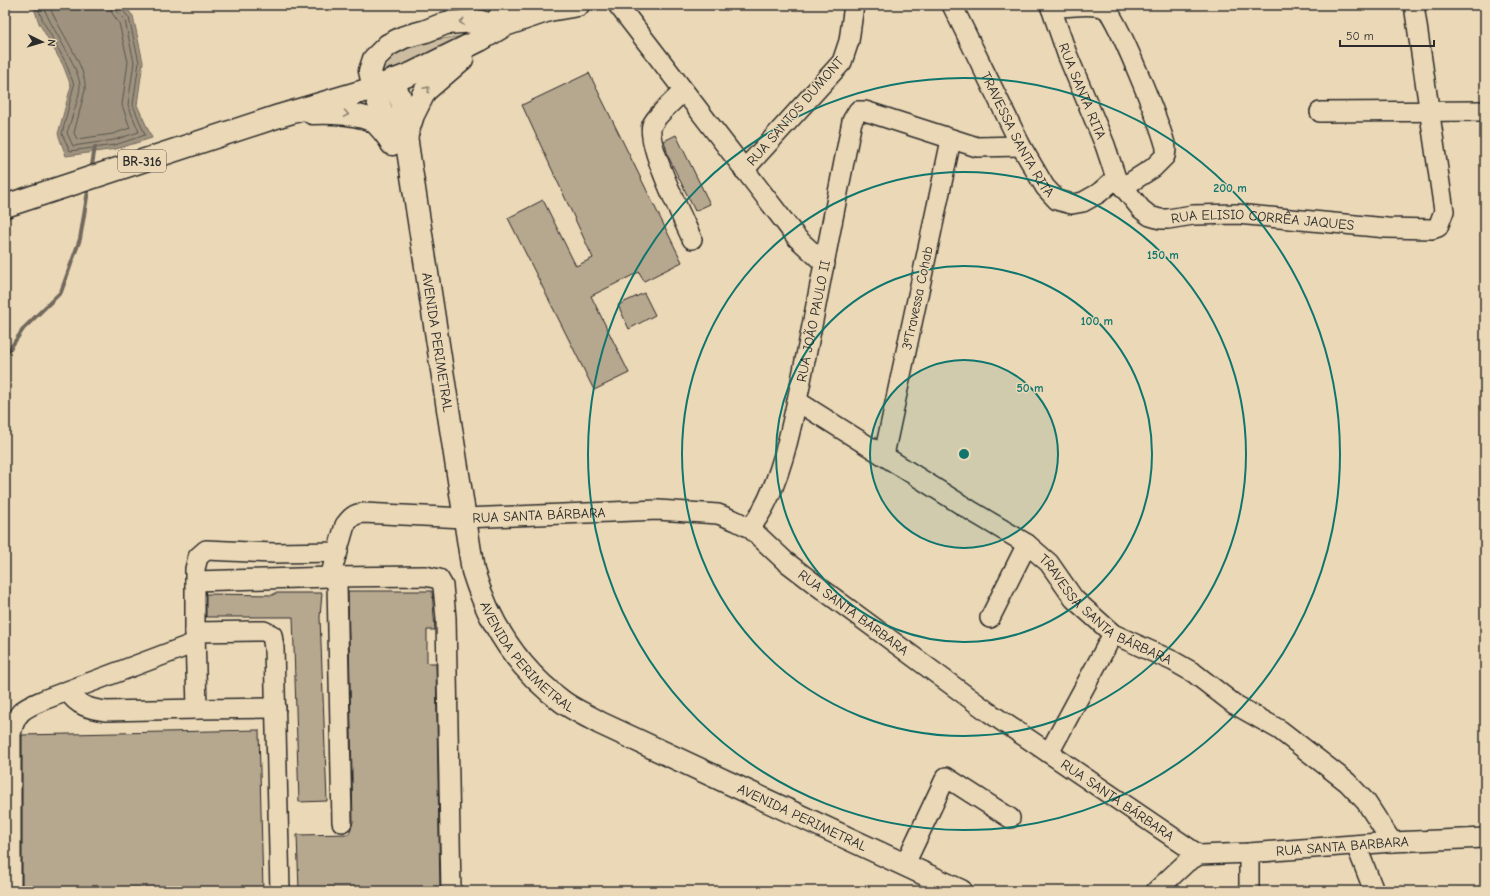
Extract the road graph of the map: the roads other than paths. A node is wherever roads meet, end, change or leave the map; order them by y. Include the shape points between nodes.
1 (522, 5) edge
2 (578, 5) edge
3 (618, 5) edge
4 (854, 5) edge
5 (952, 5) edge
6 (1414, 5) edge
7 (1051, 6) edge
8 (553, 7) edge
9 (499, 18) edge
10 (480, 40) junction
11 (384, 84) junction
12 (683, 91) junction
13 (1430, 111) junction
14 (1485, 111) edge
15 (1320, 112) dead end
16 (279, 116) junction
17 (398, 138) junction
18 (951, 140) junction
19 (1021, 146) junction
20 (744, 170) junction
21 (1119, 182) junction
22 (5, 206) edge
23 (692, 239) dead end
24 (825, 264) junction
25 (797, 401) junction
26 (884, 455) junction
27 (464, 518) junction
28 (750, 528) junction
29 (1027, 544) junction
30 (274, 552) junction
31 (338, 552) junction
32 (330, 577) junction
33 (274, 579) junction
34 (195, 581) junction
35 (990, 618) dead end
36 (1113, 634) junction
37 (195, 637) junction
38 (68, 691) junction
39 (276, 708) junction
40 (196, 709) junction
41 (1048, 753) junction
42 (1010, 818) dead end
43 (342, 822) dead end
44 (1485, 838) edge
45 (1392, 842) junction
46 (1356, 845) junction
47 (1249, 853) junction
48 (1199, 855) junction
49 (905, 864) junction
50 (11, 891) edge
51 (280, 891) edge
52 (451, 891) edge
53 (961, 891) edge
54 (1156, 891) edge
55 (1249, 891) edge
56 (1374, 891) edge

1 - 9 street
2 - 8 main road
3 - 12 street
4 - 20 street, RUA SANTOS DUMONT via 849,41 842,62
5 - 19 street, TRAVESSA SANTA RITA
6 - 13 street
7 - 21 street, RUA SANTA RITA
7 - 21 street via 1093,6 1108,10 1124,40 1160,127 1166,145 1165,156 1153,168
8 - 9 main road, BR-316
9 - 10 main road, BR-316
9 -> 11 main road via 446,23 404,36 388,45 374,59 370,71
10 - 11 main road, BR-316 via 411,74
17 -> 10 main road via 425,91
11 - 16 main road, BR-316
11 - 17 main road
12 - 20 street
12 - 23 street via 652,124 650,134 656,155
13 - 14 street
13 - 15 street
13 - 21 street, RUA ELISIO CORRÊA JAQUES via 1444,211 1438,227 1427,230 1237,214 1160,219 1150,216 1141,209
16 -> 17 main road via 319,112 353,116 375,122
16 - 22 main road, BR-316
17 - 27 main road, AVENIDA PERIMETRAL via 401,166 412,181
18 - 19 street via 977,147
18 - 24 street, RUA JOÃO PAULO II via 858,111 852,120
18 - 26 street, 3ªTravessa Cohab
19 - 21 street, TRAVESSA SANTA RITA via 1045,187 1057,200 1072,204 1083,202
20 - 24 street via 797,238
24 - 25 street, RUA JOÃO PAULO II
25 - 26 street, TRAVESSA SANTA BÁRBARA
25 - 28 street, RUA JOÃO PAULO II via 777,477 760,517
26 - 29 street, TRAVESSA SANTA BÁRBARA
27 - 28 street, RUA SANTA BÁRBARA via 658,510 718,514
27 - 31 street, RUA SANTA BÁRBARA via 355,514 346,525
27 - 49 main road, AVENIDA PERIMETRAL via 472,571 480,597 515,656 536,680 564,702 618,731
28 - 41 street, RUA SANTA BÁRBARA via 785,561 819,587
29 - 35 street
29 - 36 street, TRAVESSA SANTA BÁRBARA via 1049,563 1074,598
30 - 31 street
30 - 33 street
30 - 34 street via 206,550 198,557
31 - 32 street
32 - 33 street
32 - 43 street via 337,583
32 - 52 street via 425,576 436,577 443,586 446,618
33 - 34 street
34 - 37 street
36 - 41 street
36 - 45 street, TRAVESSA SANTA BÁRBARA via 1184,666 1234,704 1280,730 1348,782 1366,802
37 - 38 street
37 - 39 street via 254,631 264,631 272,635
37 - 40 street
38 - 40 street via 73,700 91,710
38 - 50 street via 23,710 16,716 13,724
39 - 40 street
39 - 51 street
41 - 48 street, RUA SANTA BÁRBARA
42 - 49 street via 946,777
44 - 45 street, RUA SANTA BARBARA
45 - 46 street, RUA SANTA BARBARA
46 - 47 street, RUA SANTA BARBARA
46 - 56 street
47 - 48 street, RUA SANTA BARBARA
47 - 55 street
48 - 54 street via 1187,862
49 - 53 main road, AVENIDA PERIMETRAL

